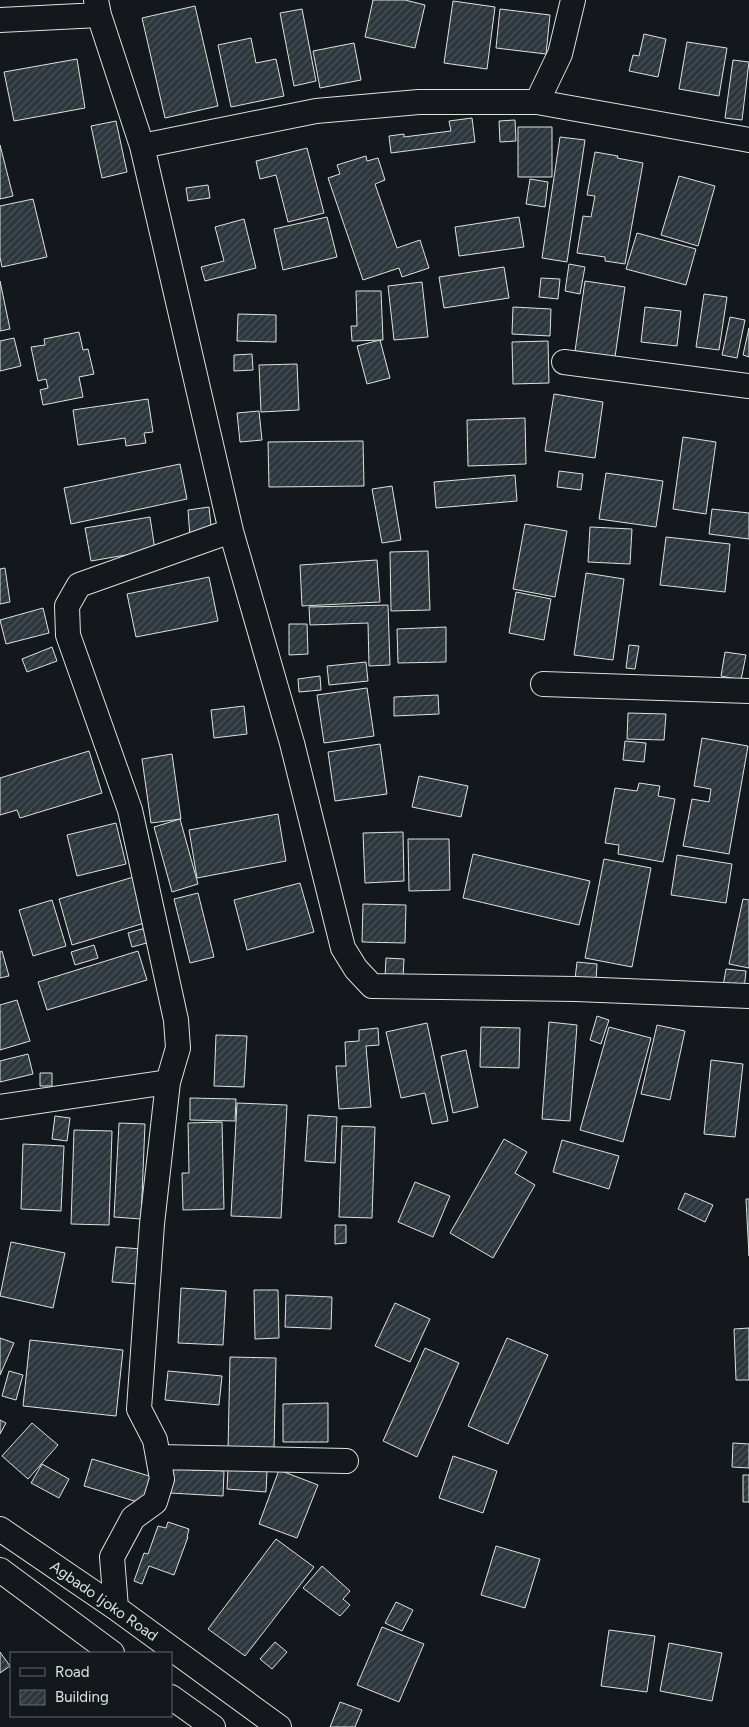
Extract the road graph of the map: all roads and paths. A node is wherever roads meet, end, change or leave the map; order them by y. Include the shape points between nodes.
1 (573, 0) edge
2 (97, 8) edge
3 (0, 20) edge
4 (537, 102) junction
5 (749, 140) edge
6 (142, 146) junction
7 (564, 362) dead end
8 (749, 386) edge
9 (232, 531) junction
10 (543, 684) dead end
11 (749, 691) edge
12 (749, 996) edge
13 (168, 1082) junction
14 (0, 1106) edge
15 (159, 1458) junction
16 (346, 1461) dead end
17 (0, 1529) edge
18 (0, 1570) edge
19 (116, 1608) junction
20 (111, 1652) edge
21 (172, 1698) edge
22 (213, 1727) edge
23 (279, 1727) edge

1 - 4 street via 560,54
2 - 3 street
2 - 6 street
4 - 5 street
4 - 6 street via 419,102 316,111
6 - 9 street
7 - 8 street
9 - 12 street via 292,743 344,948 356,969 372,986
9 - 13 street via 79,585 67,606 68,635 130,810 176,1020 178,1048
10 - 11 street
13 - 14 street
13 - 15 street via 152,1224 139,1409
15 - 16 street
15 - 19 street via 162,1479 154,1502 133,1518 112,1557
17 - 19 street, Agbado Ijoko Road
18 - 20 street
19 - 23 street, Agbado Ijoko Road
21 - 22 street

